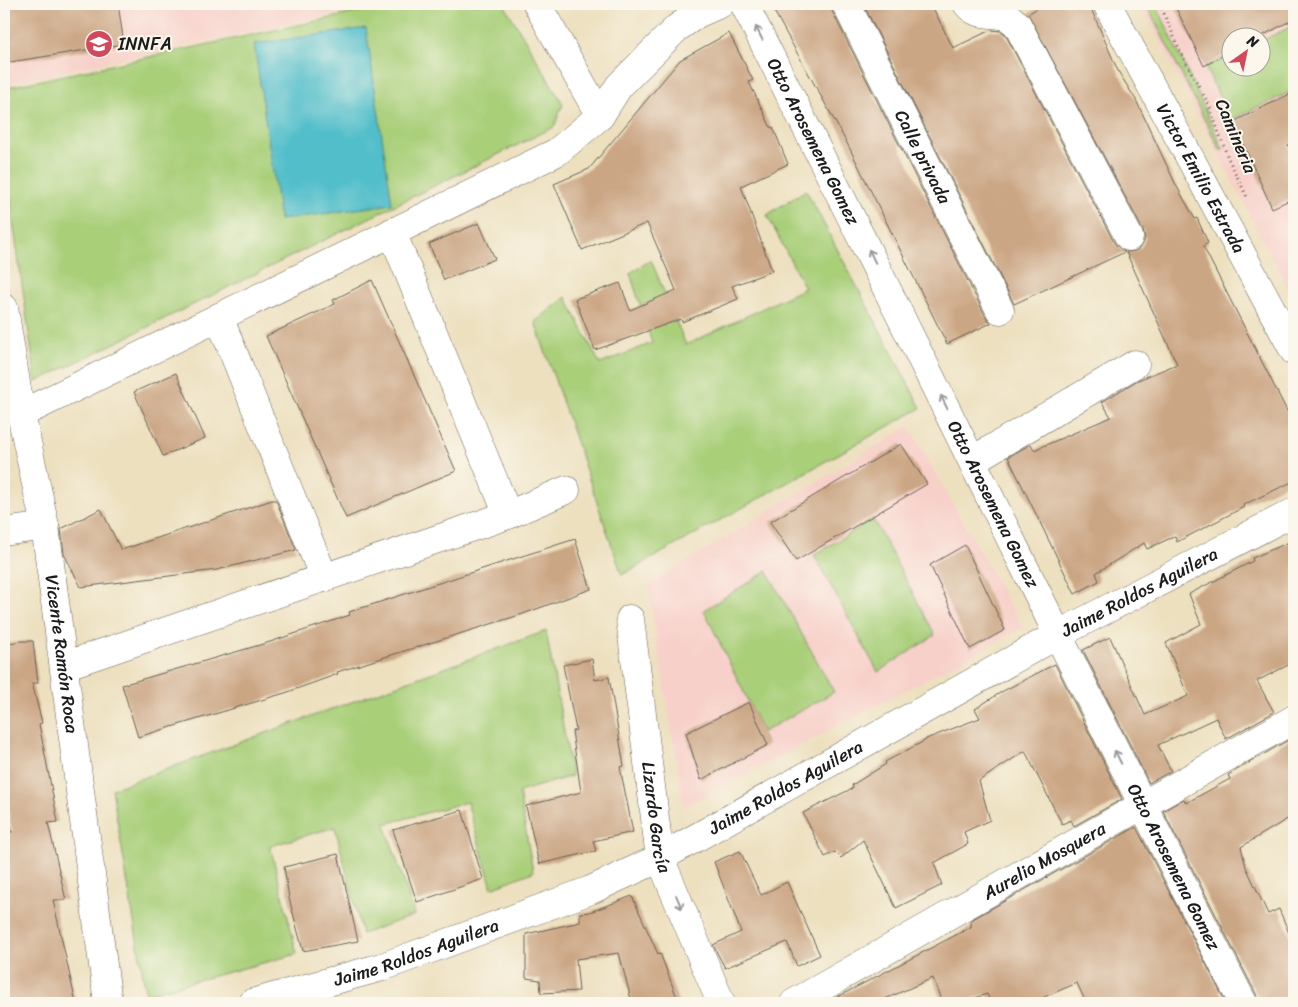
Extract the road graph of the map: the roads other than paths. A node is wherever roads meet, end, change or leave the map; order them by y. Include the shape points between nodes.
1 (537, 4) edge
2 (720, 4) edge
3 (744, 4) edge
4 (846, 4) edge
5 (967, 4) edge
6 (1107, 4) edge
7 (600, 116) junction
8 (392, 232) junction
9 (1129, 237) dead end
10 (4, 308) edge
11 (1000, 310) dead end
12 (219, 317) junction
13 (1294, 351) edge
14 (1135, 364) dead end
15 (21, 414) junction
16 (973, 460) junction
17 (566, 490) dead end
18 (1294, 512) edge
19 (508, 515) junction
20 (44, 526) junction
21 (4, 532) edge
22 (324, 578) junction
23 (630, 620) dead end
24 (1057, 635) junction
25 (64, 666) junction
26 (1294, 720) edge
27 (1142, 805) junction
28 (660, 858) junction
29 (108, 1003) edge
30 (252, 1003) edge
31 (721, 1003) edge
32 (794, 1003) edge
33 (1243, 1003) edge

1 - 7 street
2 - 7 street via 676,28 619,86
16 -> 3 street, Otto Arosemena Gomez
4 - 11 street, Calle privada
5 - 9 street via 982,14 1007,17 1018,24
6 - 13 street, Victor Emilio Estrada
7 - 8 street via 557,152
8 - 12 street
8 - 19 street
10 - 15 street, Vicente Ramón Roca
12 - 15 street
12 - 22 street
14 - 16 street
15 - 20 street, Vicente Ramón Roca
16 - 24 street, Otto Arosemena Gomez
17 - 19 street
18 - 24 street, Jaime Roldos Aguilera
19 - 22 street
20 - 21 street
20 - 25 street, Vicente Ramón Roca
22 - 25 street
23 - 28 street, Lizardo García
27 -> 24 street, Otto Arosemena Gomez
24 - 28 street, Jaime Roldos Aguilera
25 - 29 street, Vicente Ramón Roca
26 - 27 street, Aurelio Mosquera
27 - 32 street, Aurelio Mosquera
27 - 33 street, Otto Arosemena Gomez
28 - 30 street, Jaime Roldos Aguilera via 591,890 392,964
28 -> 31 street, Lizardo García

